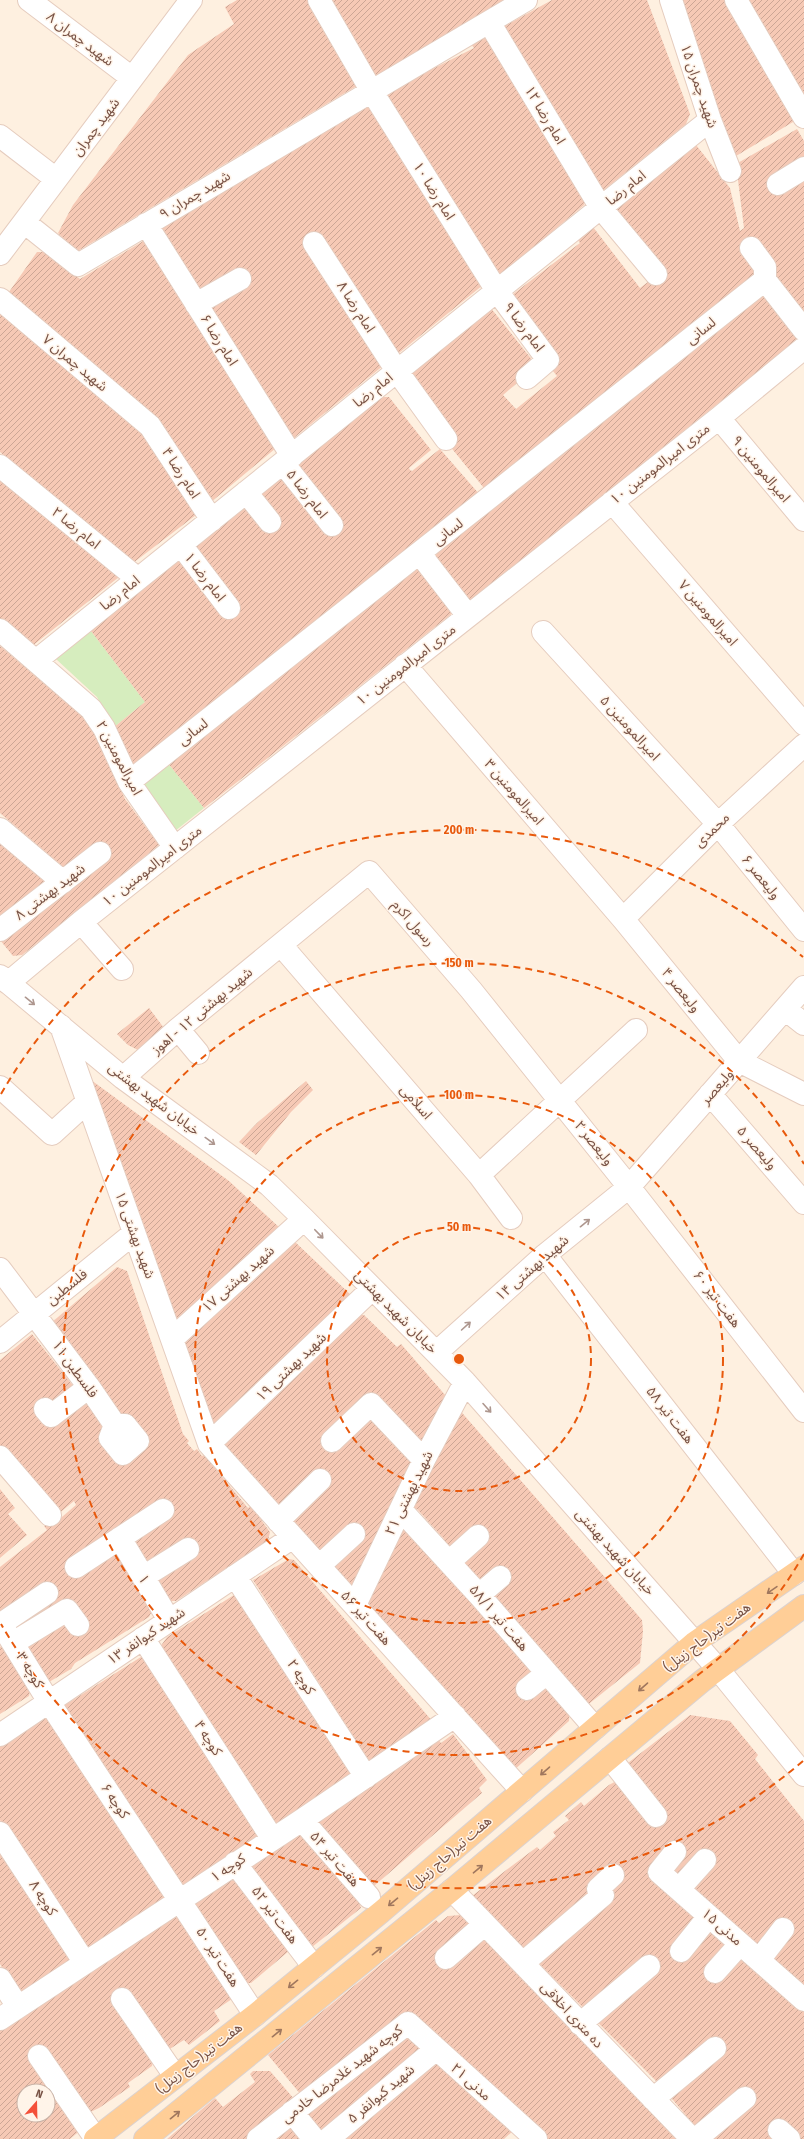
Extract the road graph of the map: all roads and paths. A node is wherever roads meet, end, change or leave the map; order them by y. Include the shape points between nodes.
1 (28, 0) edge
2 (191, 0) edge
3 (319, 0) edge
4 (526, 0) edge
5 (670, 0) edge
6 (736, 0) edge
7 (489, 22) junction
8 (132, 78) junction
9 (371, 90) junction
10 (804, 117) edge
11 (710, 120) junction
12 (0, 136) edge
13 (804, 168) edge
14 (730, 171) dead end
15 (56, 179) junction
16 (778, 184) dead end
17 (601, 208) junction
18 (24, 222) junction
19 (146, 224) junction
20 (314, 243) dead end
21 (751, 248) dead end
22 (0, 254) edge
23 (656, 274) dead end
24 (240, 279) dead end
25 (765, 280) junction
26 (497, 291) junction
27 (0, 299) edge
28 (196, 304) junction
29 (804, 330) edge
30 (804, 348) edge
31 (397, 372) junction
32 (527, 378) dead end
33 (719, 418) junction
34 (150, 426) joint
35 (446, 439) dead end
36 (287, 459) junction
37 (7, 472) edge
38 (246, 492) junction
39 (612, 502) junction
40 (212, 520) junction
41 (804, 520) edge
42 (270, 522) dead end
43 (332, 525) dead end
44 (181, 545) junction
45 (420, 554) junction
46 (138, 579) junction
47 (230, 608) dead end
48 (468, 616) junction
49 (0, 630) edge
50 (543, 632) dead end
51 (36, 660) junction
52 (406, 665) junction
53 (804, 724) edge
54 (804, 745) edge
55 (129, 782) junction
56 (718, 824) junction
57 (0, 829) edge
58 (175, 848) junction
59 (100, 853) dead end
60 (63, 882) junction
61 (623, 919) junction
62 (81, 922) junction
63 (0, 930) edge
64 (804, 930) edge
65 (281, 945) junction
66 (122, 969) dead end
67 (4, 979) edge
68 (804, 987) edge
69 (785, 1009) junction
70 (804, 1024) edge
71 (60, 1025) junction
72 (178, 1028) junction
73 (636, 1030) dead end
74 (198, 1053) dead end
75 (739, 1061) junction
76 (123, 1078) junction
77 (0, 1087) edge
78 (710, 1094) junction
79 (804, 1094) edge
80 (559, 1100) junction
81 (87, 1102) junction
82 (479, 1175) junction
83 (630, 1187) junction
84 (804, 1202) edge
85 (304, 1218) junction
86 (511, 1218) dead end
87 (134, 1233) junction
88 (545, 1255) junction
89 (0, 1269) edge
90 (372, 1289) junction
91 (35, 1314) junction
92 (172, 1339) junction
93 (0, 1342) edge
94 (437, 1352) junction
95 (465, 1382) junction
96 (89, 1386) junction
97 (45, 1409) dead end
98 (804, 1412) edge
99 (115, 1425) dead end
100 (332, 1442) dead end
101 (209, 1444) junction
102 (424, 1460) junction
103 (4, 1469) edge
104 (320, 1480) dead end
105 (163, 1510) dead end
106 (401, 1510) junction
107 (50, 1515) dead end
108 (278, 1521) junction
109 (354, 1534) dead end
110 (478, 1536) dead end
111 (293, 1537) junction
112 (120, 1538) junction
113 (188, 1549) dead end
114 (449, 1562) junction
115 (319, 1566) junction
116 (76, 1567) dead end
117 (799, 1570) edge
118 (235, 1576) junction
119 (143, 1577) junction
120 (500, 1577) dead end
121 (46, 1592) dead end
122 (479, 1595) junction
123 (355, 1605) junction
124 (804, 1606) edge
125 (169, 1620) junction
126 (78, 1625) dead end
127 (143, 1638) junction
128 (7, 1641) edge
129 (694, 1643) junction
130 (718, 1669) junction
131 (547, 1673) junction
132 (527, 1688) dead end
133 (49, 1702) junction
134 (454, 1716) junction
135 (595, 1728) junction
136 (0, 1735) edge
137 (610, 1758) junction
138 (801, 1766) edge
139 (366, 1777) junction
140 (522, 1791) junction
141 (656, 1816) dead end
142 (302, 1820) junction
143 (0, 1833) edge
144 (272, 1838) junction
145 (675, 1852) dead end
146 (705, 1860) dead end
147 (235, 1863) junction
148 (613, 1875) dead end
149 (679, 1889) junction
150 (452, 1890) junction
151 (369, 1897) dead end
152 (181, 1900) junction
153 (709, 1916) junction
154 (485, 1924) junction
155 (783, 1929) dead end
156 (740, 1944) junction
157 (681, 1951) dead end
158 (446, 1958) dead end
159 (758, 1960) junction
160 (85, 1963) junction
161 (523, 1963) junction
162 (649, 1966) dead end
163 (314, 1967) junction
164 (715, 1972) dead end
165 (0, 1979) edge
166 (122, 1999) dead end
167 (804, 2000) edge
168 (18, 2007) junction
169 (255, 2015) junction
170 (0, 2019) edge
171 (408, 2023) joint
172 (580, 2024) junction
173 (715, 2048) dead end
174 (435, 2050) junction
175 (39, 2056) dead end
176 (175, 2076) junction
177 (745, 2098) dead end
178 (653, 2099) junction
179 (292, 2112) junction
180 (523, 2135) edge
181 (95, 2139) edge
182 (145, 2139) edge
183 (258, 2139) edge
184 (314, 2139) edge
185 (328, 2139) edge
186 (692, 2139) edge
187 (696, 2139) edge

1 - 8 street, شهید چمران ۸
2 - 8 street, شهید چمران
3 - 9 street, امام رضا ۱۰
4 - 7 street, شهید چمران ۹
5 - 11 street, شهید چمران ۱۵
6 - 10 street
7 - 9 street, شهید چمران ۹
7 - 17 street, امام رضا ۱۲
8 - 15 street, شهید چمران
9 - 19 street, شهید چمران ۹
9 - 26 street, امام رضا ۱۰
11 - 14 street, شهید چمران ۱۵
11 - 17 street, امام رضا
12 - 15 street
13 - 16 street
15 - 18 street, شهید چمران
17 - 23 street, امام رضا ۱۲
17 - 26 street, امام رضا
18 - 19 street, شهید چمران ۹ via 78,265
18 - 22 street, شهید چمران
19 - 28 street, امام رضا ۶
20 - 31 street, امام رضا ۸
21 - 25 street via 765,267
24 - 28 street
25 - 29 street
25 - 45 street, لسانی
26 - 31 street, امام رضا
26 - 32 street, امام رضا ۹ via 548,360
27 - 34 street, شهید چمران ۷
28 - 36 street, امام رضا ۶
30 - 33 street, ۱۰ متری امیرالمومنین
31 - 35 street, امام رضا ۸
31 - 36 street, امام رضا
33 - 39 street, ۱۰ متری امیرالمومنین
33 - 41 street, امیرالمومنین ۹
34 - 40 street, امام رضا ۴
36 - 38 street, امام رضا
36 - 43 street, امام رضا ۵
37 - 46 street, امام رضا ۲
38 - 40 street, امام رضا
38 - 42 street
39 - 48 street, ۱۰ متری امیرالمومنین
39 - 53 street, امیرالمومنین ۷
40 - 44 street, امام رضا
44 - 46 street, امام رضا
44 - 47 street, امام رضا ۱
45 - 48 street
45 - 55 street, لسانی
46 - 51 street, امام رضا
48 - 52 street, ۱۰ متری امیرالمومنین
49 - 51 street, امیرالمومنین ۲
50 - 56 street, امیرالمومنین ۵
51 - 55 street, امیرالمومنین ۲ via 92,709 104,728
52 - 58 street, ۱۰ متری امیرالمومنین
52 - 61 street, امیرالمومنین ۳
54 - 56 street, محمدی
55 - 58 street, امیرالمومنین ۲
56 - 61 street, محمدی
56 - 64 street, ولیعصر ۶
57 - 60 street
58 - 62 street, ۱۰ متری امیرالمومنین
59 - 60 street, شهید بهشتی ۸
60 - 63 street, شهید بهشتی ۸
61 - 75 street, ولیعصر ۴
62 - 66 street
62 - 67 street, ۱۰ متری امیرالمومنین
65 - 72 street, شهید بهشتی ۱۲ - اهوز
65 - 80 street, رسول اکرم via 369,872 471,990
65 - 82 street, اسلامی
67 -> 71 street, خیابان شهید بهشتی
68 - 69 street, ولیعصر
69 - 70 street
69 - 75 street, ولیعصر
71 - 76 street, خیابان شهید بهشتی
71 - 81 street, شهید بهشتی ۱۵
72 - 74 street
72 - 76 street, شهید بهشتی ۱۲ - اهوز
73 - 80 street
75 - 78 street, ولیعصر
75 - 79 street
76 -> 85 street, خیابان شهید بهشتی via 269,1185
77 - 81 street via 52,1134
78 - 83 street, ولیعصر
78 - 84 street, ولیعصر ۵
80 - 82 street
80 - 83 street, ولیعصر ۲
81 - 87 street, شهید بهشتی ۱۵
82 - 86 street, اسلامی
88 -> 83 street, شهید بهشتی ۱۴
83 - 98 street, هفت تیر ۶۰
85 -> 90 street, خیابان شهید بهشتی
85 - 92 street, شهید بهشتی ۱۷
87 - 91 street, فلسطین
87 - 92 street, شهید بهشتی ۱۵
94 -> 88 street, شهید بهشتی ۱۴
88 - 117 street, هفت تیر ۵۸
89 - 91 street, فلسطین ۱۱
90 - 94 street, خیابان شهید بهشتی
90 - 101 street, شهید بهشتی ۱۹
91 - 93 street, فلسطین
91 - 96 street, فلسطین ۱۱
92 - 101 street, شهید بهشتی ۱۵
94 - 95 street, خیابان شهید بهشتی
95 - 102 street, شهید بهشتی ۲۱
95 -> 129 street, خیابان شهید بهشتی
96 - 97 street via 51,1416
96 - 99 street, فلسطین ۱۱
100 - 102 street via 371,1404
101 - 108 street, هفت تیر ۵۶
102 - 106 street, شهید بهشتی ۲۱
103 - 107 street
104 - 108 street
105 - 112 street
106 - 114 street, هفت تیر ۵۸/۱
106 - 123 street, شهید بهشتی ۲۱
108 - 111 street, هفت تیر ۵۶
109 - 115 street
110 - 114 street
111 - 115 street, هفت تیر ۵۶
111 - 118 street, شهید کیوانفر ۱۳
112 - 116 street
112 - 119 street, ۱
113 - 119 street
114 - 122 street, هفت تیر ۵۸/۱
115 - 123 street, هفت تیر ۵۶
117 -> 129 main road, هفت تیر(حاج زینل)
118 - 125 street, شهید کیوانفر ۱۳
118 - 139 street, کوچه ۲
119 - 125 street, ۱
120 - 122 street
121 - 128 street, کوچه ۳ via 1,1624
122 - 131 street, هفت تیر ۵۸/۱
123 - 134 street, هفت تیر ۵۶
124 - 130 main road, هفت تیر(حاج زینل)
125 - 127 street, شهید کیوانفر ۱۳
126 - 128 street via 67,1610
127 - 133 street, شهید کیوانفر ۱۳
127 - 144 street, کوچه ۴
128 - 133 street, کوچه ۳
129 - 130 street, خیابان شهید بهشتی
129 -> 135 main road, هفت تیر(حاج زینل)
130 - 137 main road, هفت تیر(حاج زینل)
130 - 138 street, خیابان شهید بهشتی
131 - 132 street
131 - 135 street, هفت تیر ۵۸/۱
133 - 136 street, شهید کیوانفر ۱۳
133 - 152 street, کوچه ۶
134 - 139 street, کوچه ۱
134 - 140 street, هفت تیر ۵۶
135 -> 140 main road, هفت تیر(حاج زینل)
137 - 141 street
150 -> 137 main road, هفت تیر(حاج زینل)
139 - 142 street, کوچه ۱
140 -> 163 main road, هفت تیر(حاج زینل) via 432,1870
142 - 144 street, کوچه ۱
142 - 151 street, هفت تیر ۵۴
143 - 160 street, کوچه ۸
144 - 147 street, کوچه ۱
145 - 149 street, مدنی ۱۵ via 659,1872
146 - 149 street
147 - 152 street, کوچه ۱
147 - 163 street, هفت تیر ۵۲
148 - 161 street via 598,1889 604,1895
149 - 153 street, مدنی ۱۵
150 - 154 street, ده متری اخلاقی
182 -> 150 main road, هفت تیر(حاج زینل)
152 - 160 street, کوچه ۱
152 - 169 street, هفت تیر ۵۰
153 - 156 street, مدنی ۱۵
153 - 157 street
154 - 158 street
154 - 161 street, ده متری اخلاقی
155 - 159 street
156 - 159 street, مدنی ۱۵
156 - 164 street
159 - 167 street, مدنی ۱۵
160 - 168 street, کوچه ۱
161 - 172 street, ده متری اخلاقی
162 - 172 street
163 -> 169 main road, هفت تیر(حاج زینل)
165 - 168 street
166 - 176 street
168 - 170 street, کوچه ۱
169 - 176 main road, هفت تیر(حاج زینل)
171 - 174 street, مدنی ۲۱
171 - 179 street, کوچه شهید غلامرضا خادمی
172 - 178 street, ده متری اخلاقی
173 - 178 street
174 - 180 street, مدنی ۲۱
174 - 185 street, شهید کیوانفر ۵
175 - 181 street
176 - 181 main road, هفت تیر(حاج زینل)
177 - 187 street
178 - 186 street, ده متری اخلاقی
179 - 183 street, کوچه شهید غلامرضا خادمی
179 - 184 street

